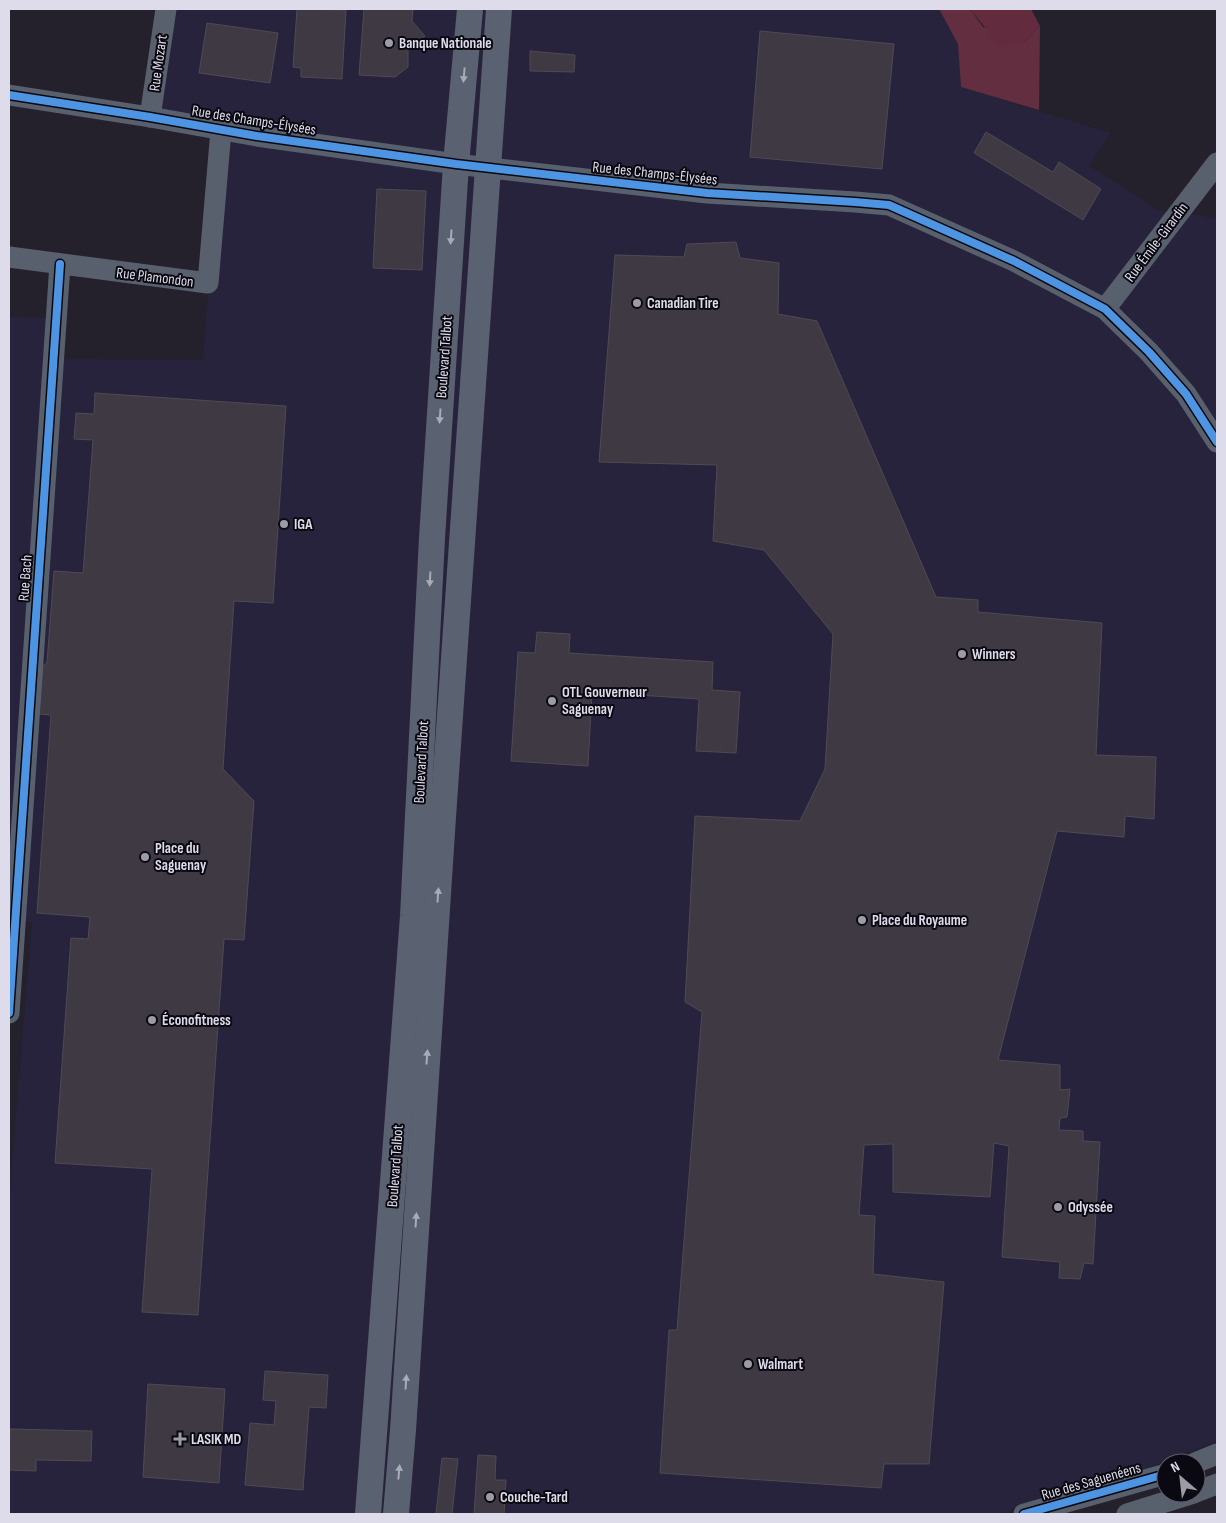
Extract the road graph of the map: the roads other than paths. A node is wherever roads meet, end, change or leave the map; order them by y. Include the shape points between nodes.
1 (166, 9) edge
2 (470, 9) edge
3 (499, 9) edge
4 (9, 95) edge
5 (150, 117) junction
6 (221, 130) junction
7 (456, 164) junction
8 (488, 167) junction
9 (1214, 168) edge
10 (9, 257) edge
11 (60, 264) junction
12 (1105, 309) junction
13 (1217, 442) edge
14 (14, 844) edge
15 (9, 1013) edge
16 (1156, 1477) edge
17 (1168, 1503) edge
18 (368, 1514) edge
19 (396, 1514) edge
20 (1024, 1514) edge
21 (1127, 1514) edge

1 - 5 street, Rue Mozart
2 -> 7 main road, Boulevard Talbot
3 - 8 main road, Boulevard Talbot
4 - 5 street, Rue des Champs-Élysées
5 - 6 street, Rue des Champs-Élysées
6 - 7 street, Rue des Champs-Élysées
6 - 11 street, Rue Plamondon via 208,283
7 - 8 street, Rue des Champs-Élysées
7 -> 18 main road, Boulevard Talbot via 432,538 413,916
8 - 12 street, Rue des Champs-Élysées via 707,193 889,205 1014,261
19 -> 8 main road, Boulevard Talbot
9 - 12 street, Rue Émile-Girardin
10 - 11 street, Rue Plamondon
11 - 14 street, Rue Bach
12 - 13 street, Rue des Champs-Élysées via 1186,394
14 - 15 street, Rue Bach
16 - 20 street, Rue des Saguenéens
17 - 21 street

